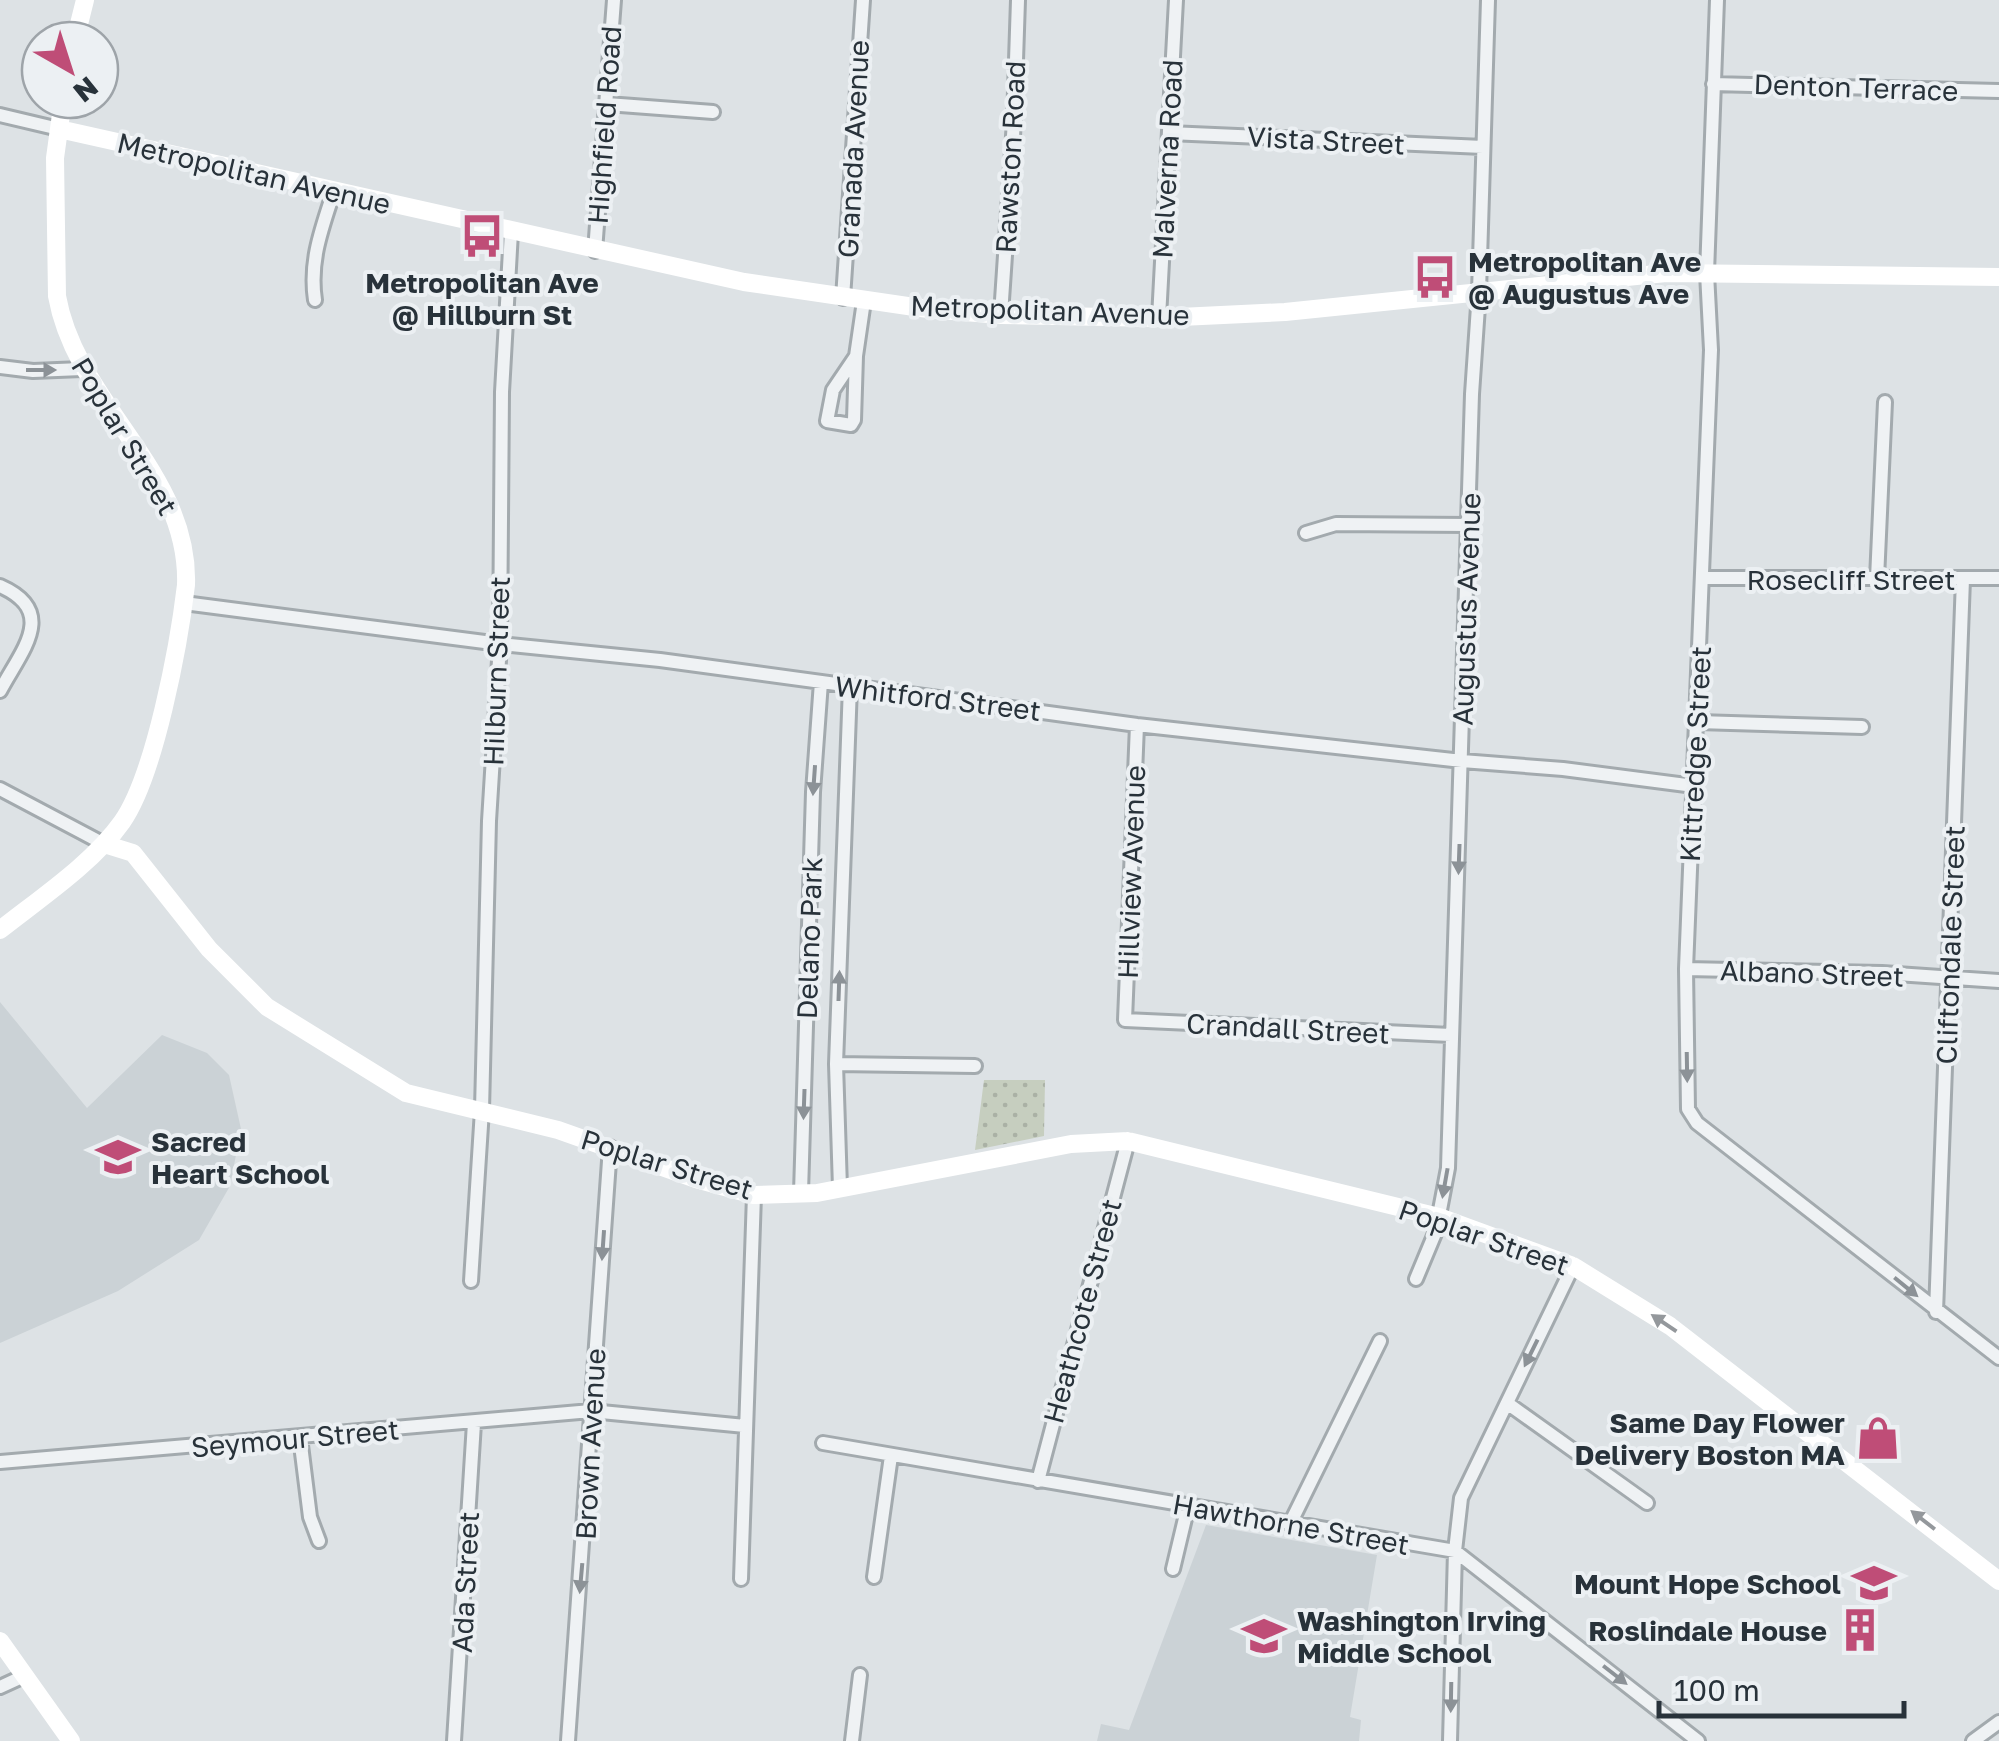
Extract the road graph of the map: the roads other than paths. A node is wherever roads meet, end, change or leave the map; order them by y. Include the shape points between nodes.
1 (614, 0) edge
2 (862, 0) edge
3 (1018, 0) edge
4 (1176, 0) edge
5 (1488, 0) edge
6 (1717, 0) edge
7 (1713, 84) junction
8 (1999, 91) edge
9 (606, 104) junction
10 (713, 112) dead end
11 (0, 116) edge
12 (60, 120) edge
13 (58, 129) junction
14 (1170, 133) junction
15 (1482, 147) junction
16 (334, 191) junction
17 (511, 232) junction
18 (595, 250) junction
19 (1708, 273) junction
20 (1999, 277) edge
21 (1479, 292) junction
22 (843, 298) junction
23 (315, 300) dead end
24 (864, 300) junction
25 (1002, 315) junction
26 (1159, 318) junction
27 (856, 356) junction
28 (0, 368) edge
29 (82, 369) junction
30 (1885, 402) dead end
31 (1469, 525) junction
32 (1306, 533) dead end
33 (1702, 578) junction
34 (1999, 578) edge
35 (1877, 579) junction
36 (1963, 579) junction
37 (0, 586) edge
38 (184, 603) junction
39 (500, 644) junction
40 (821, 682) junction
41 (850, 686) junction
42 (0, 692) edge
43 (1698, 722) junction
44 (1137, 725) junction
45 (1862, 727) dead end
46 (1462, 761) junction
47 (1694, 786) junction
48 (0, 789) edge
49 (104, 844) junction
50 (0, 930) edge
51 (1686, 969) junction
52 (1948, 979) junction
53 (1999, 981) edge
54 (1124, 1020) joint
55 (1452, 1034) junction
56 (836, 1064) junction
57 (974, 1066) dead end
58 (482, 1110) junction
59 (1128, 1141) junction
60 (610, 1148) junction
61 (840, 1188) junction
62 (801, 1193) junction
63 (754, 1195) junction
64 (1439, 1217) junction
65 (1574, 1266) junction
66 (1416, 1279) dead end
67 (470, 1281) dead end
68 (1936, 1312) junction
69 (1380, 1341) dead end
70 (1999, 1358) edge
71 (1507, 1403) junction
72 (591, 1410) junction
73 (474, 1423) junction
74 (745, 1426) junction
75 (300, 1437) junction
76 (824, 1442) dead end
77 (891, 1456) junction
78 (0, 1462) edge
79 (1038, 1481) junction
80 (1647, 1503) dead end
81 (1188, 1506) junction
82 (1290, 1524) junction
83 (319, 1541) dead end
84 (1455, 1551) junction
85 (1174, 1569) dead end
86 (874, 1576) dead end
87 (740, 1579) dead end
88 (1999, 1581) edge
89 (0, 1641) edge
90 (860, 1674) dead end
91 (24, 1676) junction
92 (0, 1687) edge
93 (1999, 1722) edge
94 (71, 1741) edge
95 (454, 1741) edge
96 (568, 1741) edge
97 (852, 1741) edge
98 (1450, 1741) edge
99 (1698, 1741) edge
100 (1973, 1741) edge

1 - 9 street, Highfield Road
2 - 22 street, Granada Avenue
3 - 25 street, Rawston Road
4 - 14 street, Malverna Road
5 - 15 street, Augustus Avenue
6 - 7 street, Kittredge Street
7 - 8 street, Denton Terrace
7 - 19 street, Kittredge Street
9 - 10 street
9 - 18 street, Highfield Road
11 - 13 street, Metropolitan Avenue
12 - 13 street, Poplar Street
13 - 16 street, Metropolitan Avenue
13 - 29 street, Poplar Street via 56,296
14 - 15 street, Vista Street
14 - 26 street, Malverna Road
15 - 21 street, Augustus Avenue
16 - 17 street, Metropolitan Avenue
16 - 23 street via 314,254
17 - 18 street, Metropolitan Avenue
17 - 39 street, Hilburn Street
18 - 22 street, Metropolitan Avenue
19 - 20 street, Metropolitan Avenue
19 - 21 street, Metropolitan Avenue
19 - 33 street, Kittredge Street
21 - 26 street, Metropolitan Avenue
21 - 31 street, Augustus Avenue
22 - 24 street, Metropolitan Avenue
24 - 25 street, Metropolitan Avenue
24 - 27 street
25 - 26 street, Metropolitan Avenue
27 - 27 street via 854,420 838,425 828,420 833,390
28 -> 29 street
29 - 38 street, Poplar Street via 170,504 186,565
30 - 35 street
31 - 32 street via 1336,524
31 - 46 street, Augustus Avenue
33 - 35 street, Rosecliff Street
33 - 43 street, Kittredge Street
34 - 36 street, Rosecliff Street
35 - 36 street, Rosecliff Street
36 - 52 street, Cliftondale Street
37 - 42 street via 27,602 34,618
38 - 39 street, Whitford Street
38 - 49 street, Poplar Street via 144,776
39 - 40 street, Whitford Street
39 - 58 street, Hilburn Street via 488,821
40 - 41 street, Whitford Street
40 -> 62 street, Delano Park
41 - 44 street, Whitford Street
56 -> 41 street, Delano Park
43 - 45 street
43 - 47 street, Kittredge Street
44 - 46 street, Whitford Street
44 - 54 street, Hillview Avenue
46 - 47 street, Whitford Street
46 -> 55 street, Augustus Avenue
47 - 51 street, Kittredge Street
48 - 49 street
49 - 50 street
49 - 58 street, Poplar Street via 133,853 209,949 267,1007 406,1093
51 - 52 street, Albano Street
51 -> 68 street, Kittredge Street via 1693,1119
52 - 53 street, Albano Street
52 - 68 street, Cliftondale Street
54 - 55 street, Crandall Street
55 -> 64 street, Augustus Avenue via 1448,1168
56 - 57 street
56 - 61 street, Delano Park
58 - 60 street, Poplar Street
58 - 67 street, Hilburn Street
59 - 61 street, Poplar Street via 1071,1144
59 - 64 street, Poplar Street
59 - 79 street, Heathcote Street
60 - 63 street, Poplar Street
60 -> 72 street, Brown Avenue
61 - 62 street, Poplar Street
62 - 63 street, Poplar Street
63 - 74 street
64 - 65 street, Poplar Street
64 - 66 street, Augustus Avenue
65 -> 71 street
88 -> 65 street, Poplar Street via 1669,1326
68 - 70 street, Kittredge Street
69 - 82 street
71 - 80 street
71 - 84 street via 1461,1498
72 - 73 street, Seymour Street
72 - 74 street, Seymour Street
72 -> 96 street, Brown Avenue
73 - 75 street, Seymour Street
73 - 95 street, Ada Street
74 - 87 street
75 - 78 street, Seymour Street
75 - 83 street
76 - 77 street, Hawthorne Street
77 - 79 street, Hawthorne Street
77 - 86 street
79 - 81 street, Hawthorne Street
81 - 82 street, Hawthorne Street
81 - 85 street
82 - 84 street, Hawthorne Street
84 -> 98 street
84 -> 99 street, Hawthorne Street
89 - 91 street
90 - 97 street
91 - 92 street
91 - 94 street
93 - 100 street

